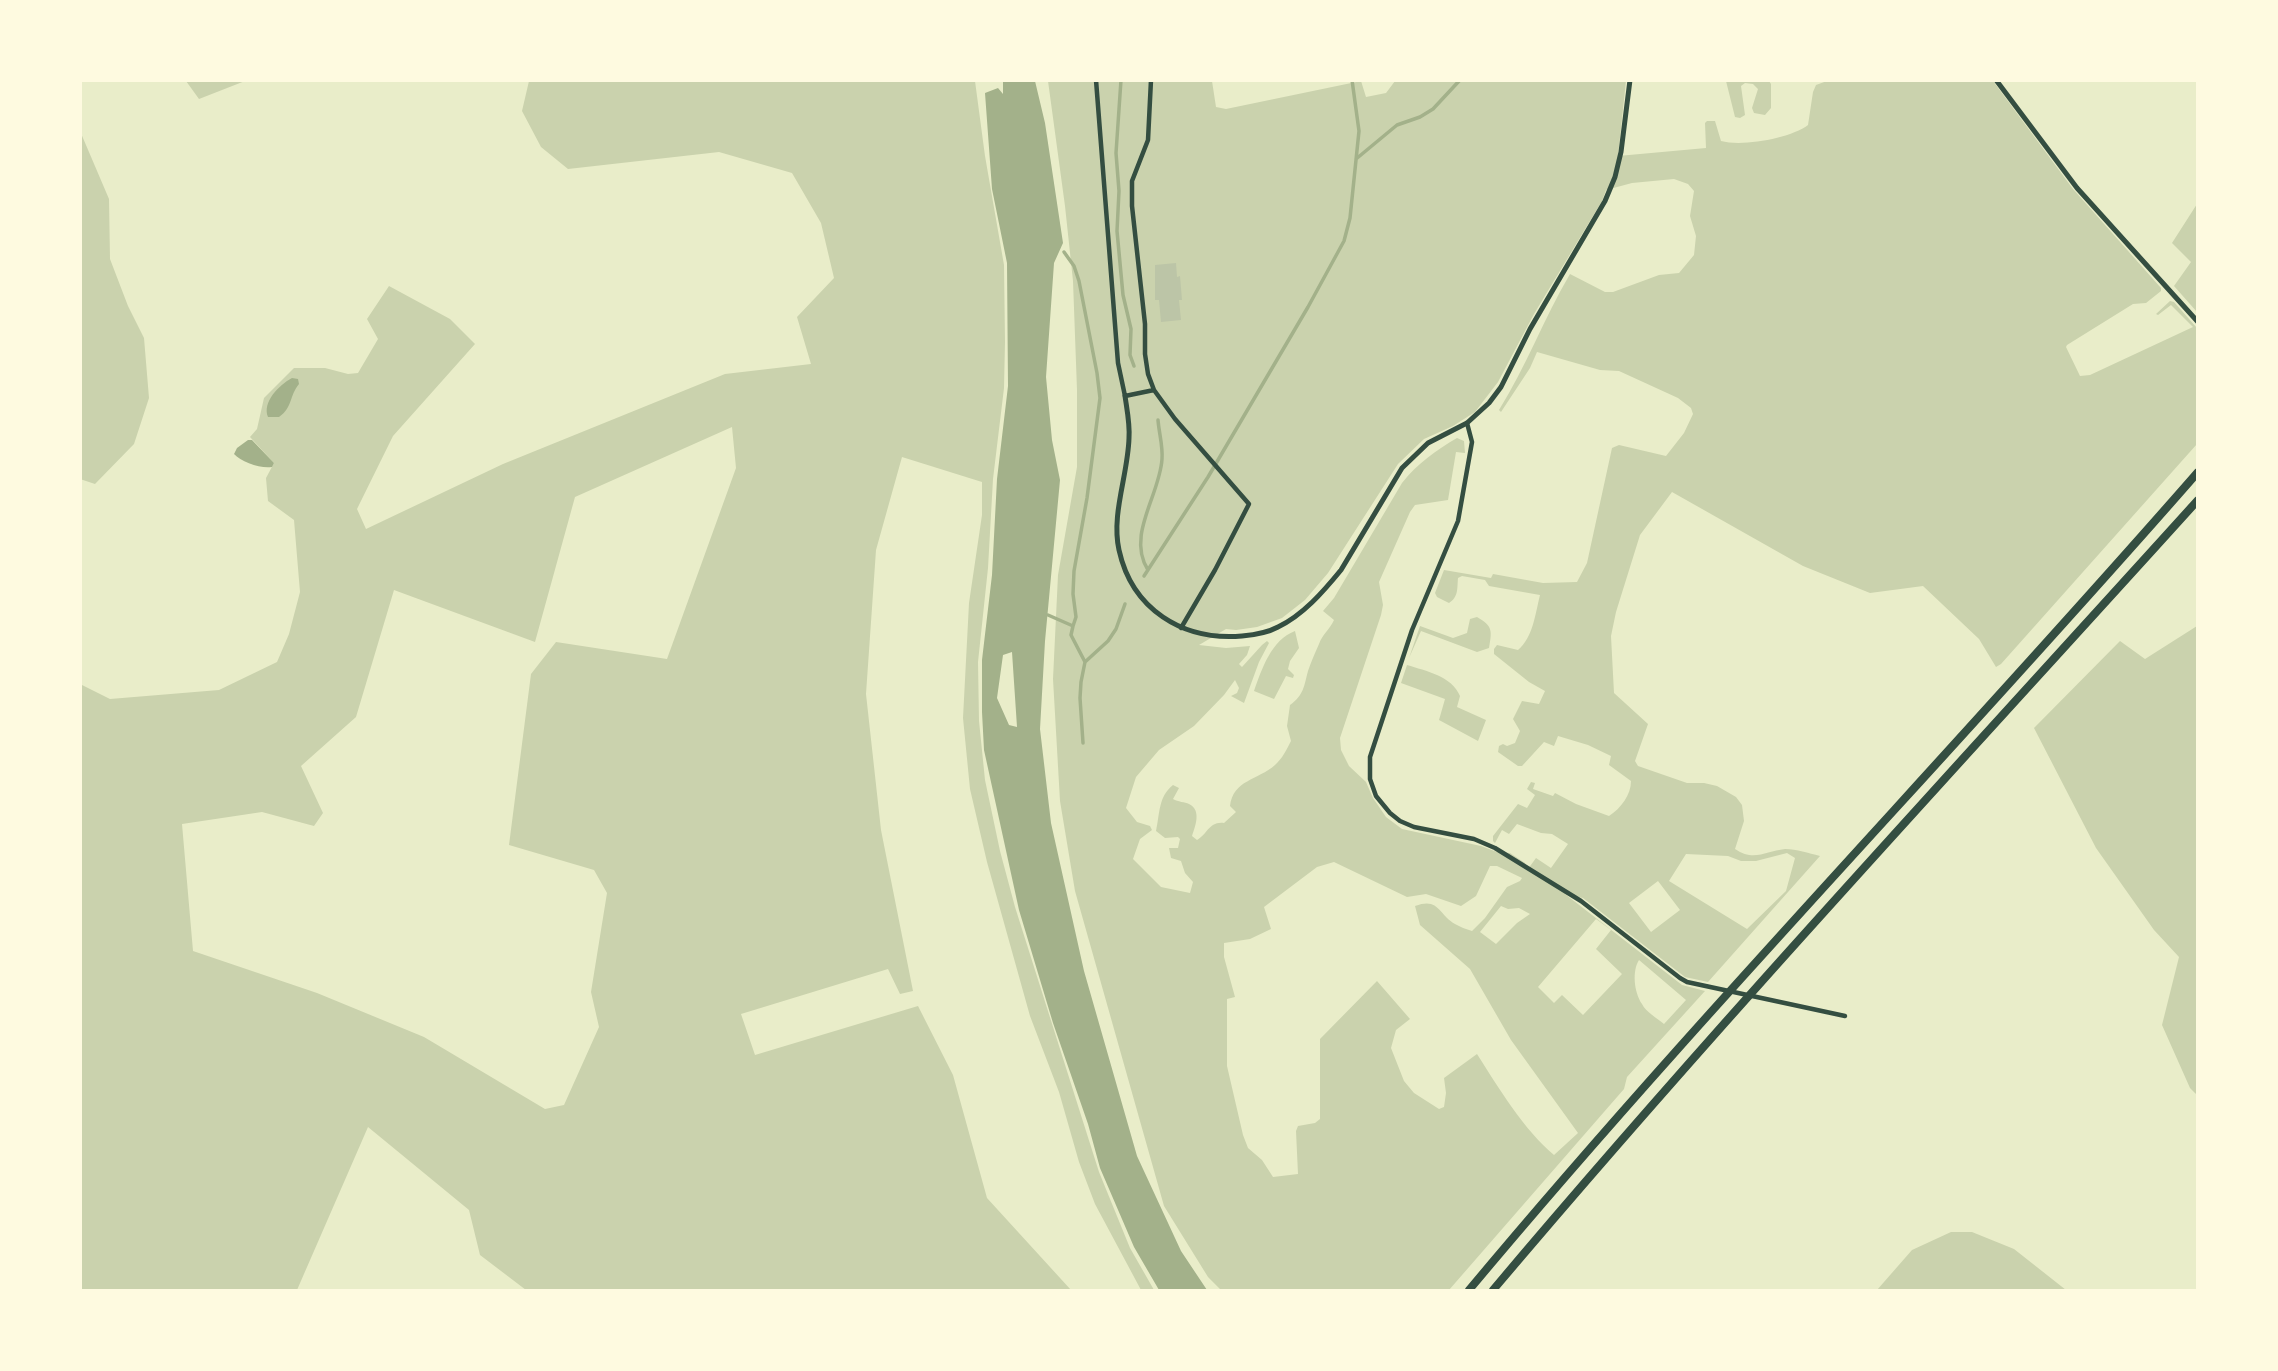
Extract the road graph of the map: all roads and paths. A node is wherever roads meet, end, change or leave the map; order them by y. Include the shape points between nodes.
1 (1096, 80) edge
2 (1151, 80) edge
3 (1630, 80) edge
4 (1996, 80) edge
5 (2197, 321) edge
6 (1154, 390) junction
7 (1125, 396) junction
8 (1467, 423) junction
9 (2197, 472) edge
10 (2197, 500) edge
11 (1181, 628) junction
12 (1845, 1016) dead end
13 (1469, 1290) edge
14 (1493, 1290) edge

1 - 7 street via 1118,363
2 - 6 street via 1148,140 1132,181 1132,206 1145,354
3 - 8 street via 1621,152 1605,201 1501,387
4 - 5 street via 2077,188
6 - 7 street
6 - 11 street via 1249,504
7 - 11 street via 1129,440 1118,547 1134,590
8 - 11 street via 1428,443 1402,468 1341,570 1293,619 1275,629 1228,637
8 - 12 street via 1472,442 1458,521 1412,630 1370,757 1376,796 1400,821 1474,839 1506,854 1581,901 1687,982
9 - 13 highway via 1742,976
10 - 14 highway via 1754,990

